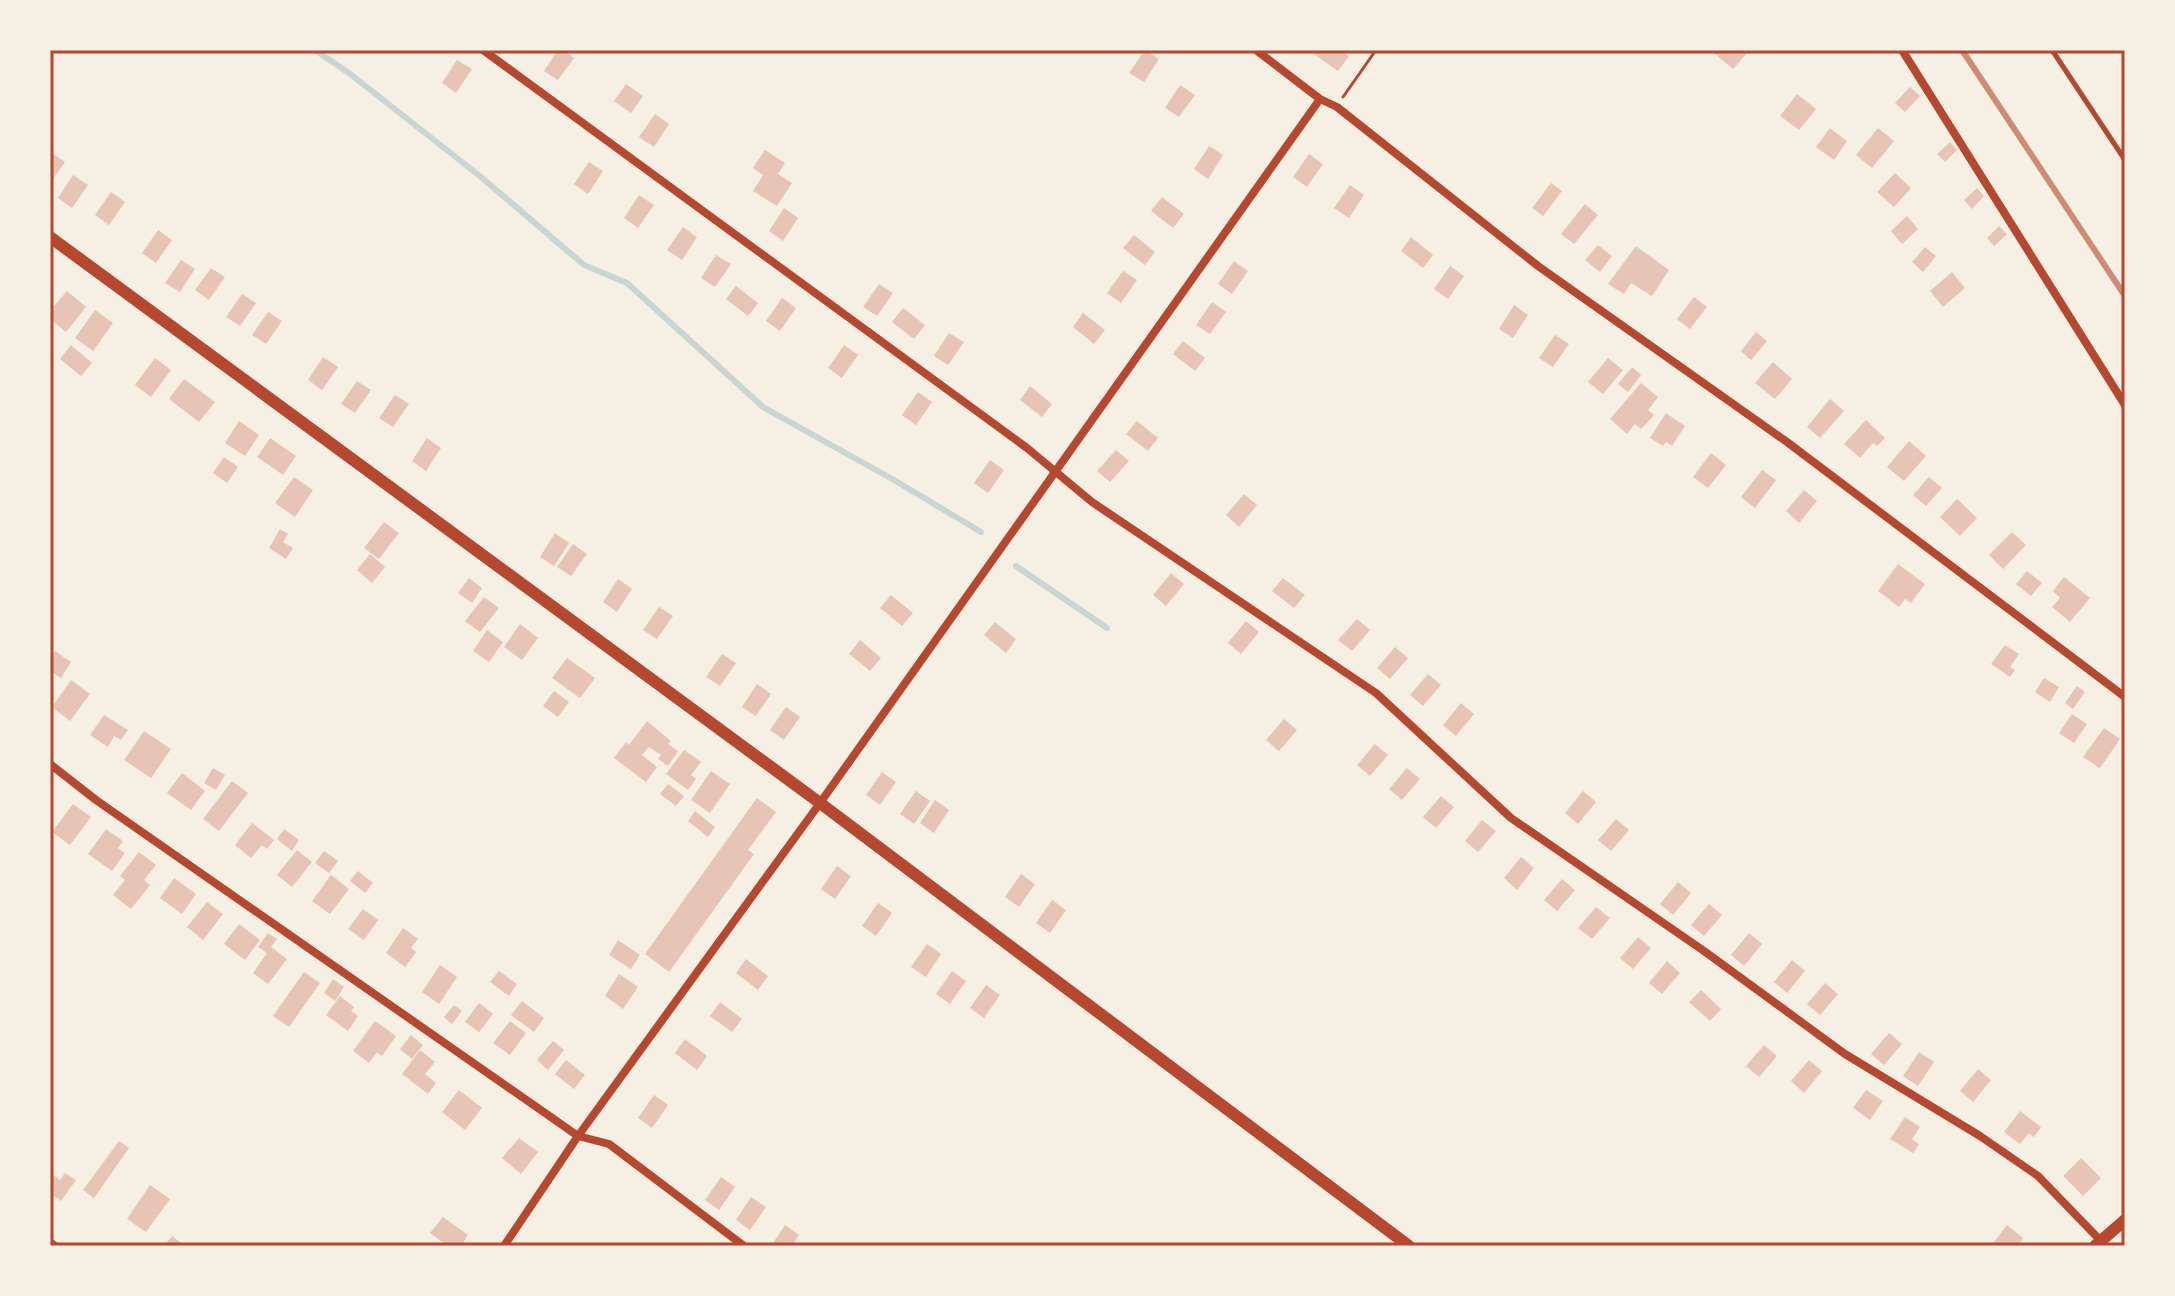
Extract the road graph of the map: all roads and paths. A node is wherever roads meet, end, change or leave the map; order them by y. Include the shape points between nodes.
1 (483, 50) edge
2 (1256, 50) edge
3 (1376, 50) edge
4 (1902, 50) edge
5 (2052, 50) edge
6 (1320, 99) junction
7 (1337, 107) junction
8 (2125, 160) edge
9 (50, 237) edge
10 (2125, 405) edge
11 (1054, 472) junction
12 (2125, 697) edge
13 (50, 764) edge
14 (820, 803) junction
15 (578, 1136) junction
16 (2125, 1220) edge
17 (50, 1242) edge
18 (2098, 1244) edge
19 (55, 1246) edge
20 (504, 1246) edge
21 (744, 1246) edge
22 (1409, 1246) edge

1 - 11 street
2 - 6 street
3 - 7 path
4 - 10 street
5 - 8 lane
6 - 7 street
6 - 11 street
7 - 12 street via 1538,266 1787,442
9 - 14 street
11 - 14 street
11 - 18 street via 1376,693 1511,818 1845,1054 2038,1176
13 - 15 street
14 - 15 street
14 - 22 street
15 - 20 street
15 - 21 street via 609,1144
16 - 18 street
17 - 19 street

